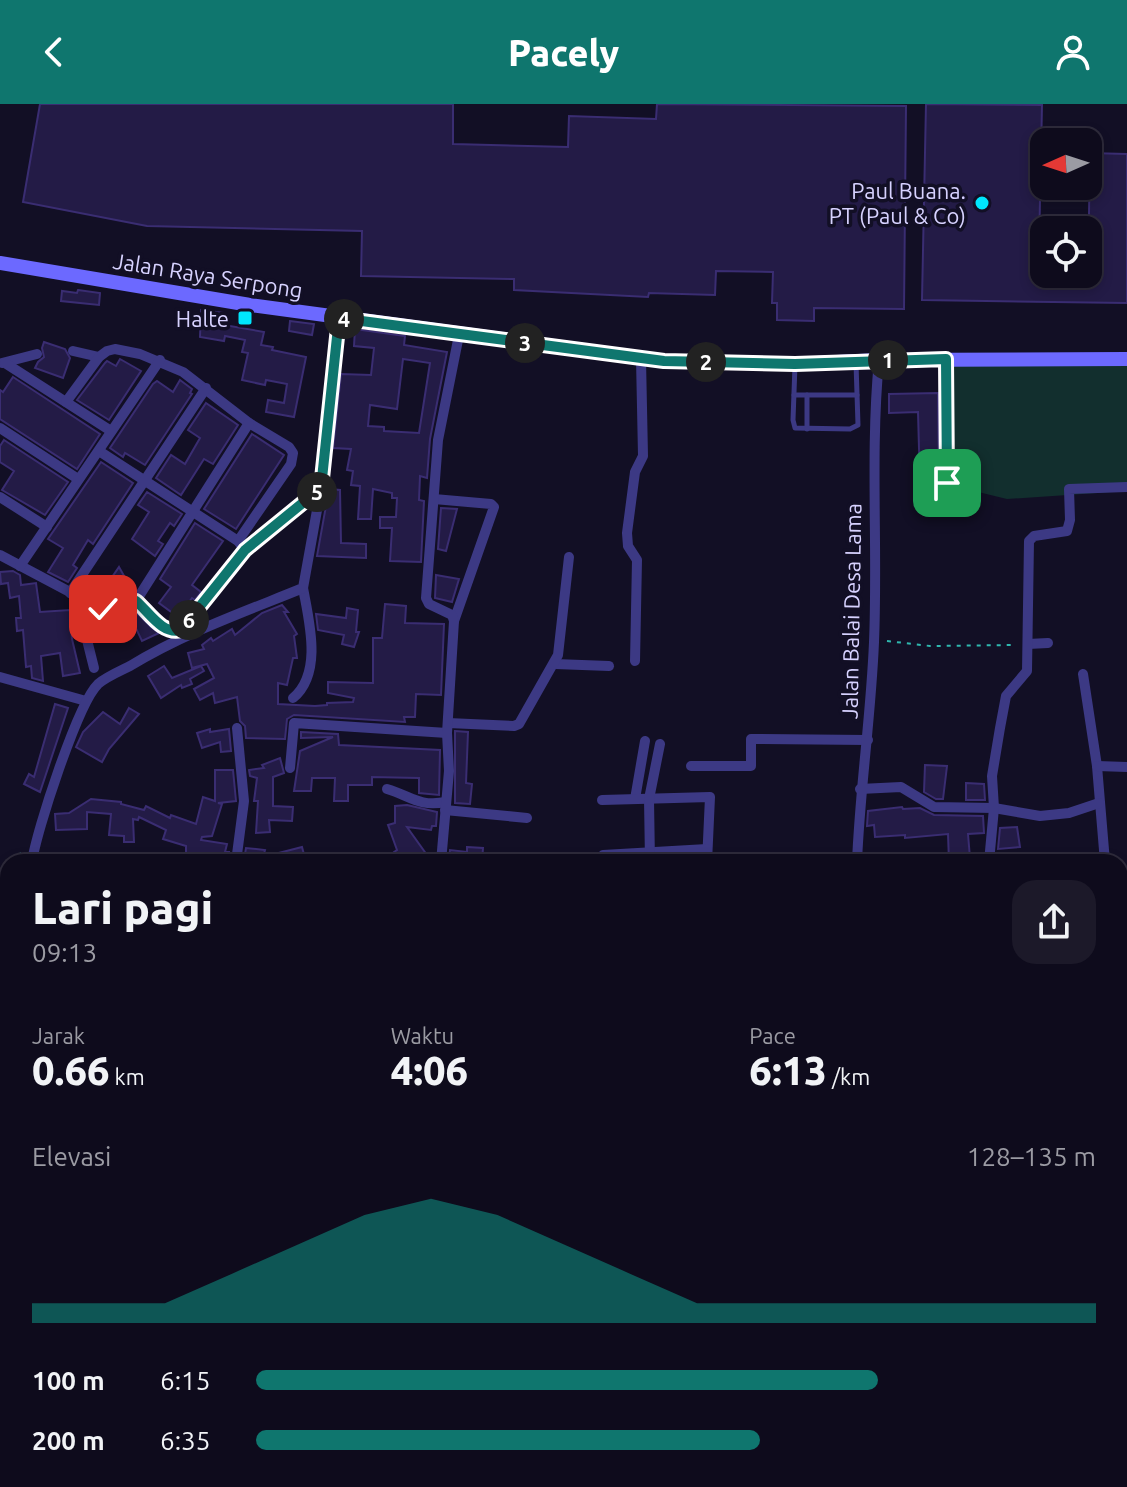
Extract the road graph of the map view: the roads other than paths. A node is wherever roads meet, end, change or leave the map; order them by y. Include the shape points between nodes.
1 (0, 263) edge
2 (339, 318) junction
3 (459, 335) junction
4 (73, 351) dead end
5 (37, 354) dead end
6 (99, 357) junction
7 (641, 359) junction
8 (946, 359) junction
9 (1127, 359) edge
10 (160, 360) junction
11 (879, 360) junction
12 (856, 362) junction
13 (3, 363) edge
14 (795, 364) junction
15 (206, 388) junction
16 (794, 395) junction
17 (807, 395) junction
18 (857, 395) junction
19 (66, 402) junction
20 (249, 423) junction
21 (0, 428) edge
22 (807, 429) junction
23 (111, 431) junction
24 (99, 451) junction
25 (78, 479) junction
26 (144, 479) junction
27 (947, 483) dead end
28 (1127, 487) edge
29 (321, 488) junction
30 (0, 497) edge
31 (434, 499) junction
32 (191, 511) junction
33 (47, 527) junction
34 (242, 546) junction
35 (569, 557) dead end
36 (7, 562) edge
37 (303, 588) junction
38 (73, 594) junction
39 (136, 601) junction
40 (454, 621) junction
41 (1048, 643) dead end
42 (1028, 644) junction
43 (635, 661) dead end
44 (555, 664) junction
45 (609, 666) dead end
46 (94, 668) dead end
47 (1083, 674) dead end
48 (0, 677) edge
49 (293, 698) dead end
50 (86, 701) junction
51 (237, 728) dead end
52 (447, 728) junction
53 (868, 740) junction
54 (645, 741) dead end
55 (660, 744) dead end
56 (691, 766) dead end
57 (1097, 766) junction
58 (1127, 767) edge
59 (290, 768) dead end
60 (387, 789) dead end
61 (860, 789) junction
62 (635, 799) junction
63 (649, 799) junction
64 (602, 800) dead end
65 (1099, 803) junction
66 (445, 806) junction
67 (994, 808) junction
68 (527, 818) dead end
69 (707, 849) junction
70 (33, 854) edge
71 (237, 854) edge
72 (442, 854) edge
73 (650, 854) edge
74 (671, 854) edge
75 (707, 854) edge
76 (857, 854) edge
77 (990, 854) edge
78 (1104, 854) edge

1 - 2 main road, Jalan Raya Serpong
2 - 3 main road, Jalan Raya Serpong
2 - 29 street
3 - 7 main road, Jalan Raya Serpong
3 - 31 street via 438,440
4 - 6 street
5 - 13 street
6 - 10 street via 115,349
6 - 19 street
7 - 14 main road, Jalan Raya Serpong
7 - 43 street via 643,456 632,485 627,533 637,560
8 - 9 main road, Jalan Raya Serpong
8 - 11 main road, Jalan Raya Serpong
8 - 27 street
10 - 15 street
10 - 23 street
11 - 12 main road, Jalan Raya Serpong
11 - 53 street, Jalan Balai Desa Lama
12 - 14 main road, Jalan Raya Serpong
12 - 18 lane
13 - 19 street
14 - 16 lane
15 - 20 street
15 - 26 street
16 - 17 lane
16 - 22 lane via 793,426
17 - 18 lane
17 - 22 lane
18 - 22 lane via 856,427
19 - 23 street
20 - 32 street
20 - 34 street via 291,449 292,459
21 - 25 street
23 - 24 street
24 - 25 street
24 - 26 street
25 - 33 street
26 - 32 street
26 - 38 street
28 - 42 street via 1069,489 1067,531 1030,538
29 - 34 street
29 - 37 street
30 - 33 street
31 - 40 street via 426,598
31 - 40 street via 494,508
32 - 34 street
32 - 39 street
33 - 36 street
34 - 39 street via 181,630 165,629
35 - 44 street
36 - 38 street
37 - 49 street via 312,642 304,689
37 - 50 street via 162,646 98,684
38 - 39 street via 103,609
38 - 46 street
40 - 52 street
41 - 42 street
42 - 67 street via 1027,671 1006,696 992,776
44 - 45 street
44 - 52 street via 517,726
47 - 57 street
48 - 50 street
50 - 70 street
51 - 71 street via 244,801
52 - 59 street via 293,723
52 - 66 street
53 - 56 street via 751,739 751,766
53 - 61 street, Jalan Balai Desa Lama
54 - 62 street
55 - 63 street
57 - 58 street
57 - 65 street
60 - 66 street via 420,804
61 - 67 street via 901,787 934,807
61 - 76 street, Jalan Balai Desa Lama
62 - 63 street
62 - 64 street
63 - 69 street via 710,797
63 - 73 street
65 - 67 street via 1040,816
65 - 78 street
66 - 68 street
66 - 72 street
67 - 77 street
69 - 74 street
69 - 75 street

